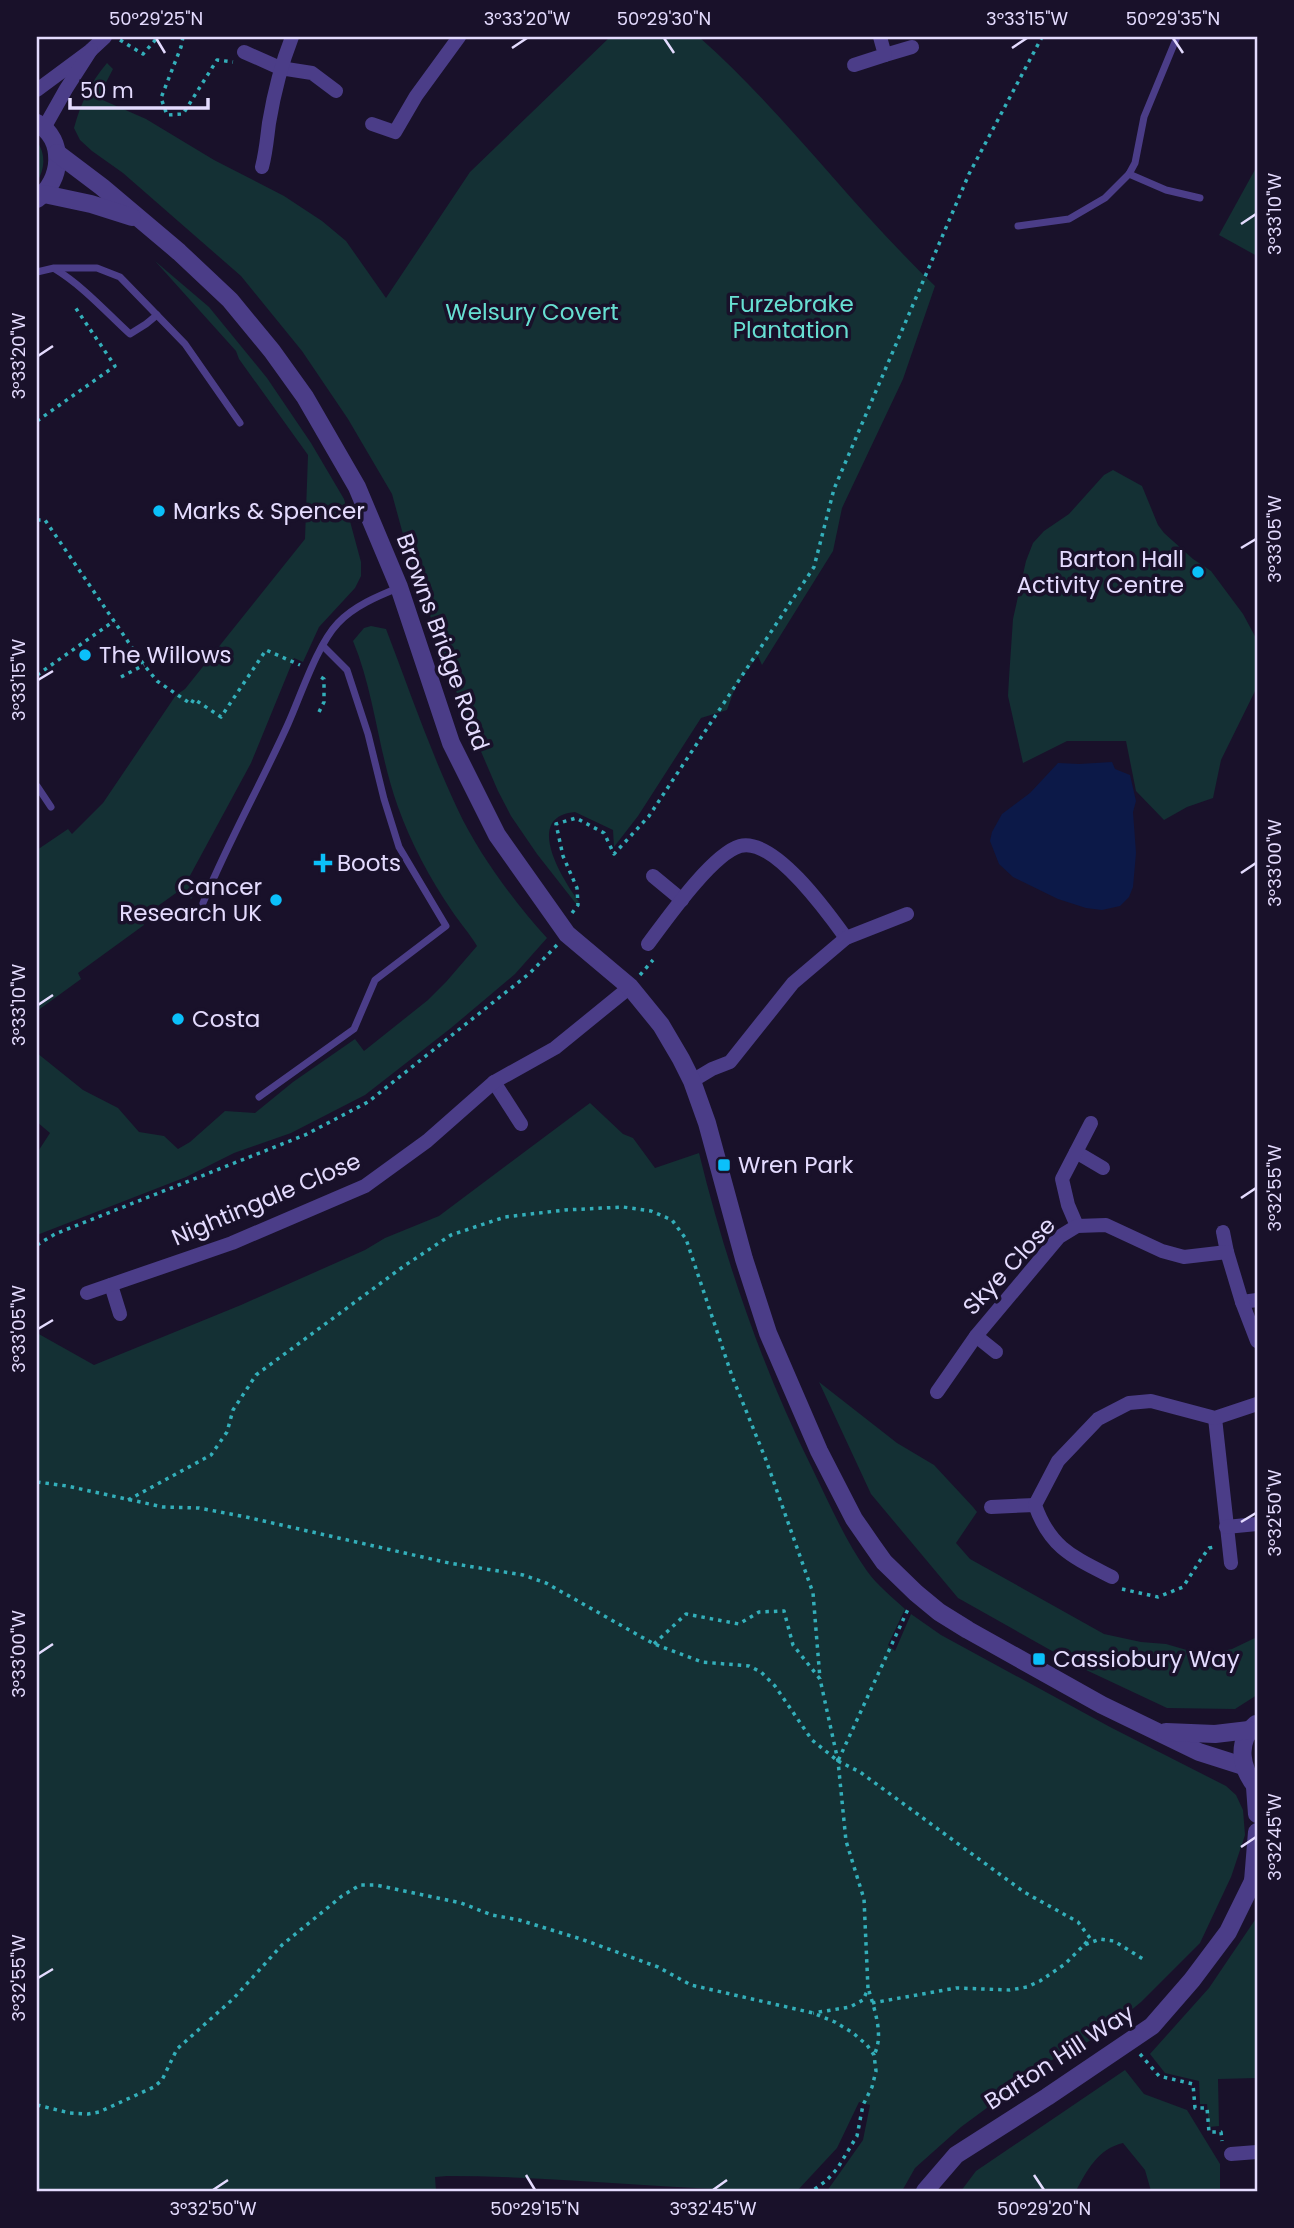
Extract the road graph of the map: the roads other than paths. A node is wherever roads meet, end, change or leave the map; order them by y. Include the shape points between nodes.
1 (105, 37) edge
2 (292, 37) edge
3 (459, 37) edge
4 (880, 37) edge
5 (1177, 37) edge
6 (912, 47) dead end
7 (91, 50) junction
8 (244, 52) road end
9 (885, 55) junction
10 (854, 65) dead end
11 (280, 68) junction
12 (37, 90) edge
13 (336, 91) dead end
14 (372, 124) dead end
15 (41, 126) edge
16 (57, 153) junction
17 (262, 167) dead end
18 (1129, 174) junction
19 (40, 197) edge
20 (1200, 198) dead end
21 (139, 219) junction
22 (1018, 226) dead end
23 (54, 268) junction
24 (37, 272) edge
25 (157, 315) junction
26 (240, 423) dead end
27 (399, 587) junction
28 (323, 646) junction
29 (37, 786) edge
30 (51, 807) dead end
31 (653, 876) dead end
32 (682, 900) junction
33 (202, 903) dead end
34 (906, 914) dead end
35 (846, 938) junction
36 (648, 944) road end
37 (630, 988) junction
38 (494, 1082) junction
39 (692, 1082) junction
40 (259, 1097) dead end
41 (1091, 1123) dead end
42 (521, 1124) dead end
43 (1076, 1152) junction
44 (1103, 1168) dead end
45 (1077, 1226) junction
46 (1223, 1231) dead end
47 (1227, 1252) junction
48 (111, 1285) junction
49 (87, 1293) dead end
50 (1257, 1300) edge
51 (1242, 1302) junction
52 (120, 1314) dead end
53 (975, 1336) junction
54 (1257, 1341) edge
55 (996, 1352) dead end
56 (937, 1392) dead end
57 (1257, 1404) edge
58 (1214, 1418) junction
59 (1035, 1505) junction
60 (990, 1507) dead end
61 (1257, 1524) edge
62 (1226, 1527) junction
63 (1231, 1563) dead end
64 (1112, 1577) road end
65 (1253, 1727) edge
66 (1159, 1732) junction
67 (1243, 1766) junction
68 (1256, 1788) edge
69 (1257, 1814) edge
70 (1257, 1832) edge
71 (1255, 1877) edge
72 (1226, 2148) road end
73 (1257, 2152) edge
74 (925, 2191) edge

1 - 7 street
2 - 11 street
3 - 14 street via 395,132
4 - 9 street
5 - 18 lane via 1144,117
6 - 9 street
7 - 12 street
7 - 15 street
8 - 11 street
9 - 10 street
11 - 13 street via 312,73
11 - 17 street
15 - 16 street, Browns Bridge Road via 51,136
16 - 19 street, Browns Bridge Road via 54,180
16 - 21 street, Browns Bridge Road
18 - 20 lane
18 - 22 lane via 1105,198 1069,219
19 - 21 street, Browns Bridge Road via 91,204
21 - 27 street, Browns Bridge Road via 230,300 305,397 357,487
23 - 24 lane
23 - 25 lane via 97,268 120,277
23 - 25 lane via 75,281 130,334
25 - 26 lane via 185,344
27 - 28 lane via 338,623
27 - 37 street, Browns Bridge Road via 451,743 497,835 564,929
28 - 33 lane
28 - 40 lane via 347,670 399,847 446,926 375,980 354,1028
29 - 30 lane
31 - 32 street
32 - 35 street via 727,852 742,845 762,849 811,891
32 - 36 street
34 - 35 street
35 - 39 street via 793,983 730,1062
37 - 38 street, Nightingale Close via 555,1048
37 - 39 street, Browns Bridge Road via 661,1025
38 - 42 street
38 - 48 street, Nightingale Close via 428,1141 365,1186 232,1243
39 - 66 street, Browns Bridge Road via 768,1334 828,1471 884,1562 916,1594 968,1630
41 - 43 street, Skye Close
43 - 44 street
43 - 45 street, Skye Close via 1062,1179
45 - 47 street, Skye Close via 1106,1225 1184,1257
45 - 53 street, Skye Close via 1059,1237
46 - 47 street
47 - 51 street
48 - 49 street, Nightingale Close
48 - 52 street
50 - 51 street
51 - 54 street
53 - 55 street, Skye Close
53 - 56 street, Skye Close
57 - 58 street
58 - 59 street via 1151,1401 1129,1403 1098,1419 1058,1461
58 - 62 street
59 - 60 street
59 - 64 street via 1058,1547
61 - 62 street
62 - 63 street
65 - 66 street, Browns Bridge Road via 1214,1734
65 - 67 street via 1243,1745
66 - 67 street, Browns Bridge Road via 1199,1752
67 - 68 street
68 - 69 street
70 - 71 street, Barton Hill Way
71 - 74 street, Barton Hill Way via 1228,1932 1153,2026 956,2155
72 - 73 street

